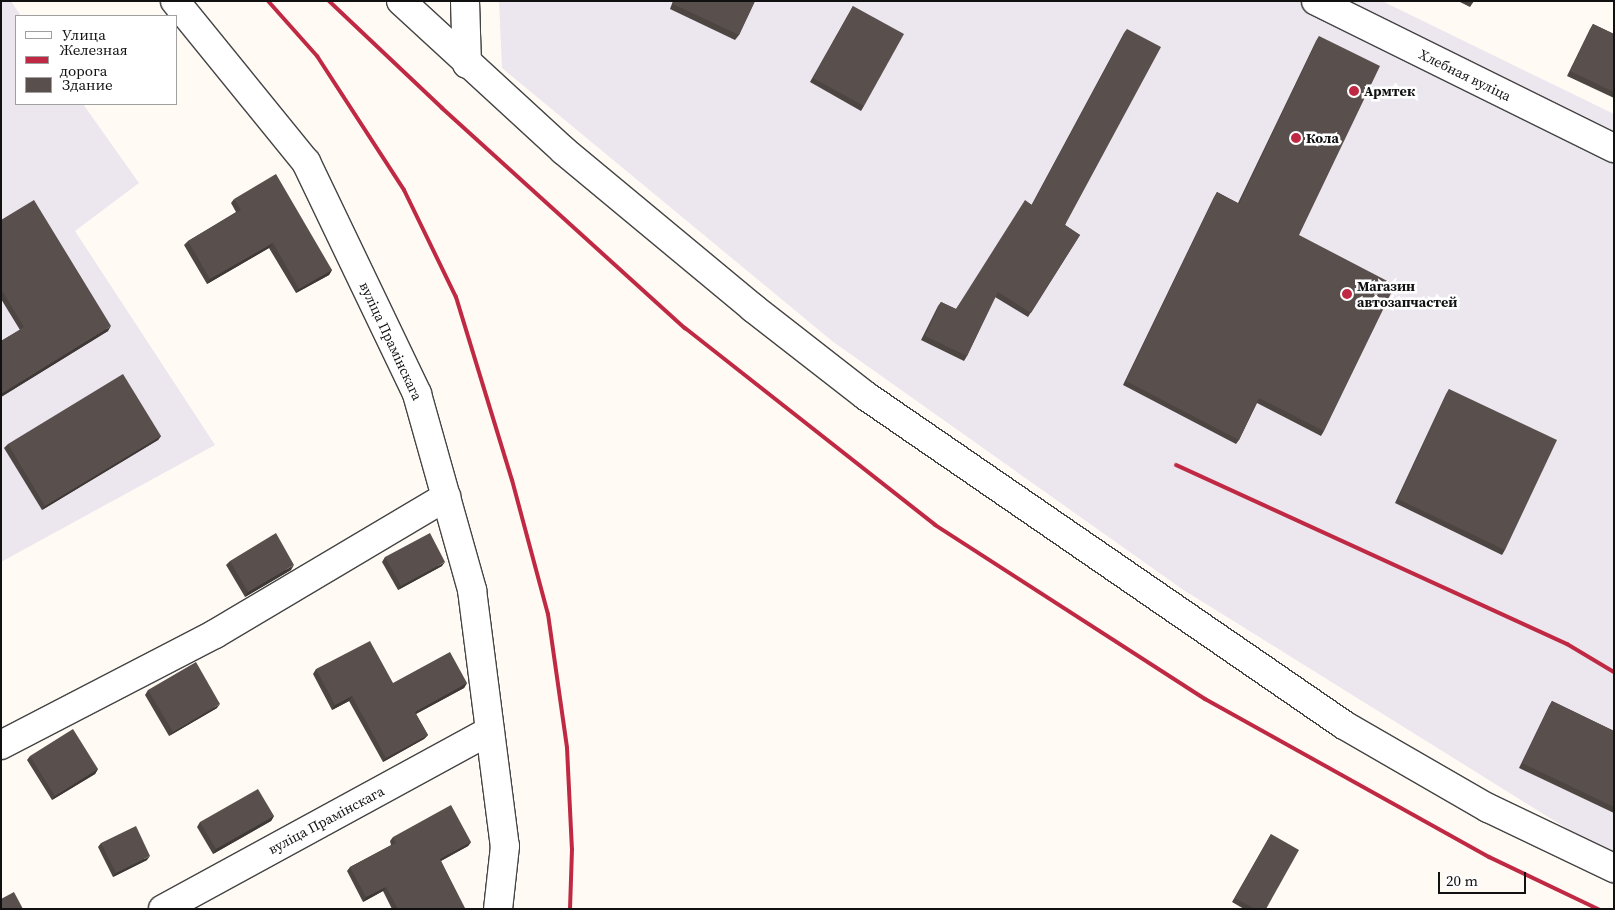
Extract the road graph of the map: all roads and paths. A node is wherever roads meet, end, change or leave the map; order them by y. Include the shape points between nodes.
1 (175, 1) edge
2 (401, 1) edge
3 (465, 1) edge
4 (1316, 1) edge
5 (467, 64) junction
6 (1614, 148) edge
7 (446, 497) junction
8 (490, 731) junction
9 (1, 745) edge
10 (1614, 868) edge
11 (163, 909) edge
12 (498, 909) edge

1 - 7 street, вуліца Прамінскага via 306,162 417,394
2 - 5 street
3 - 5 street
4 - 6 street, Хлебная вуліца
5 - 10 street via 564,151 753,308 866,396 1344,725 1488,808
7 - 8 street, вуліца Прамінскага via 472,590
7 - 9 street via 215,634
8 - 11 street, вуліца Прамінскага
8 - 12 street, вуліца Прамінскага via 504,846

